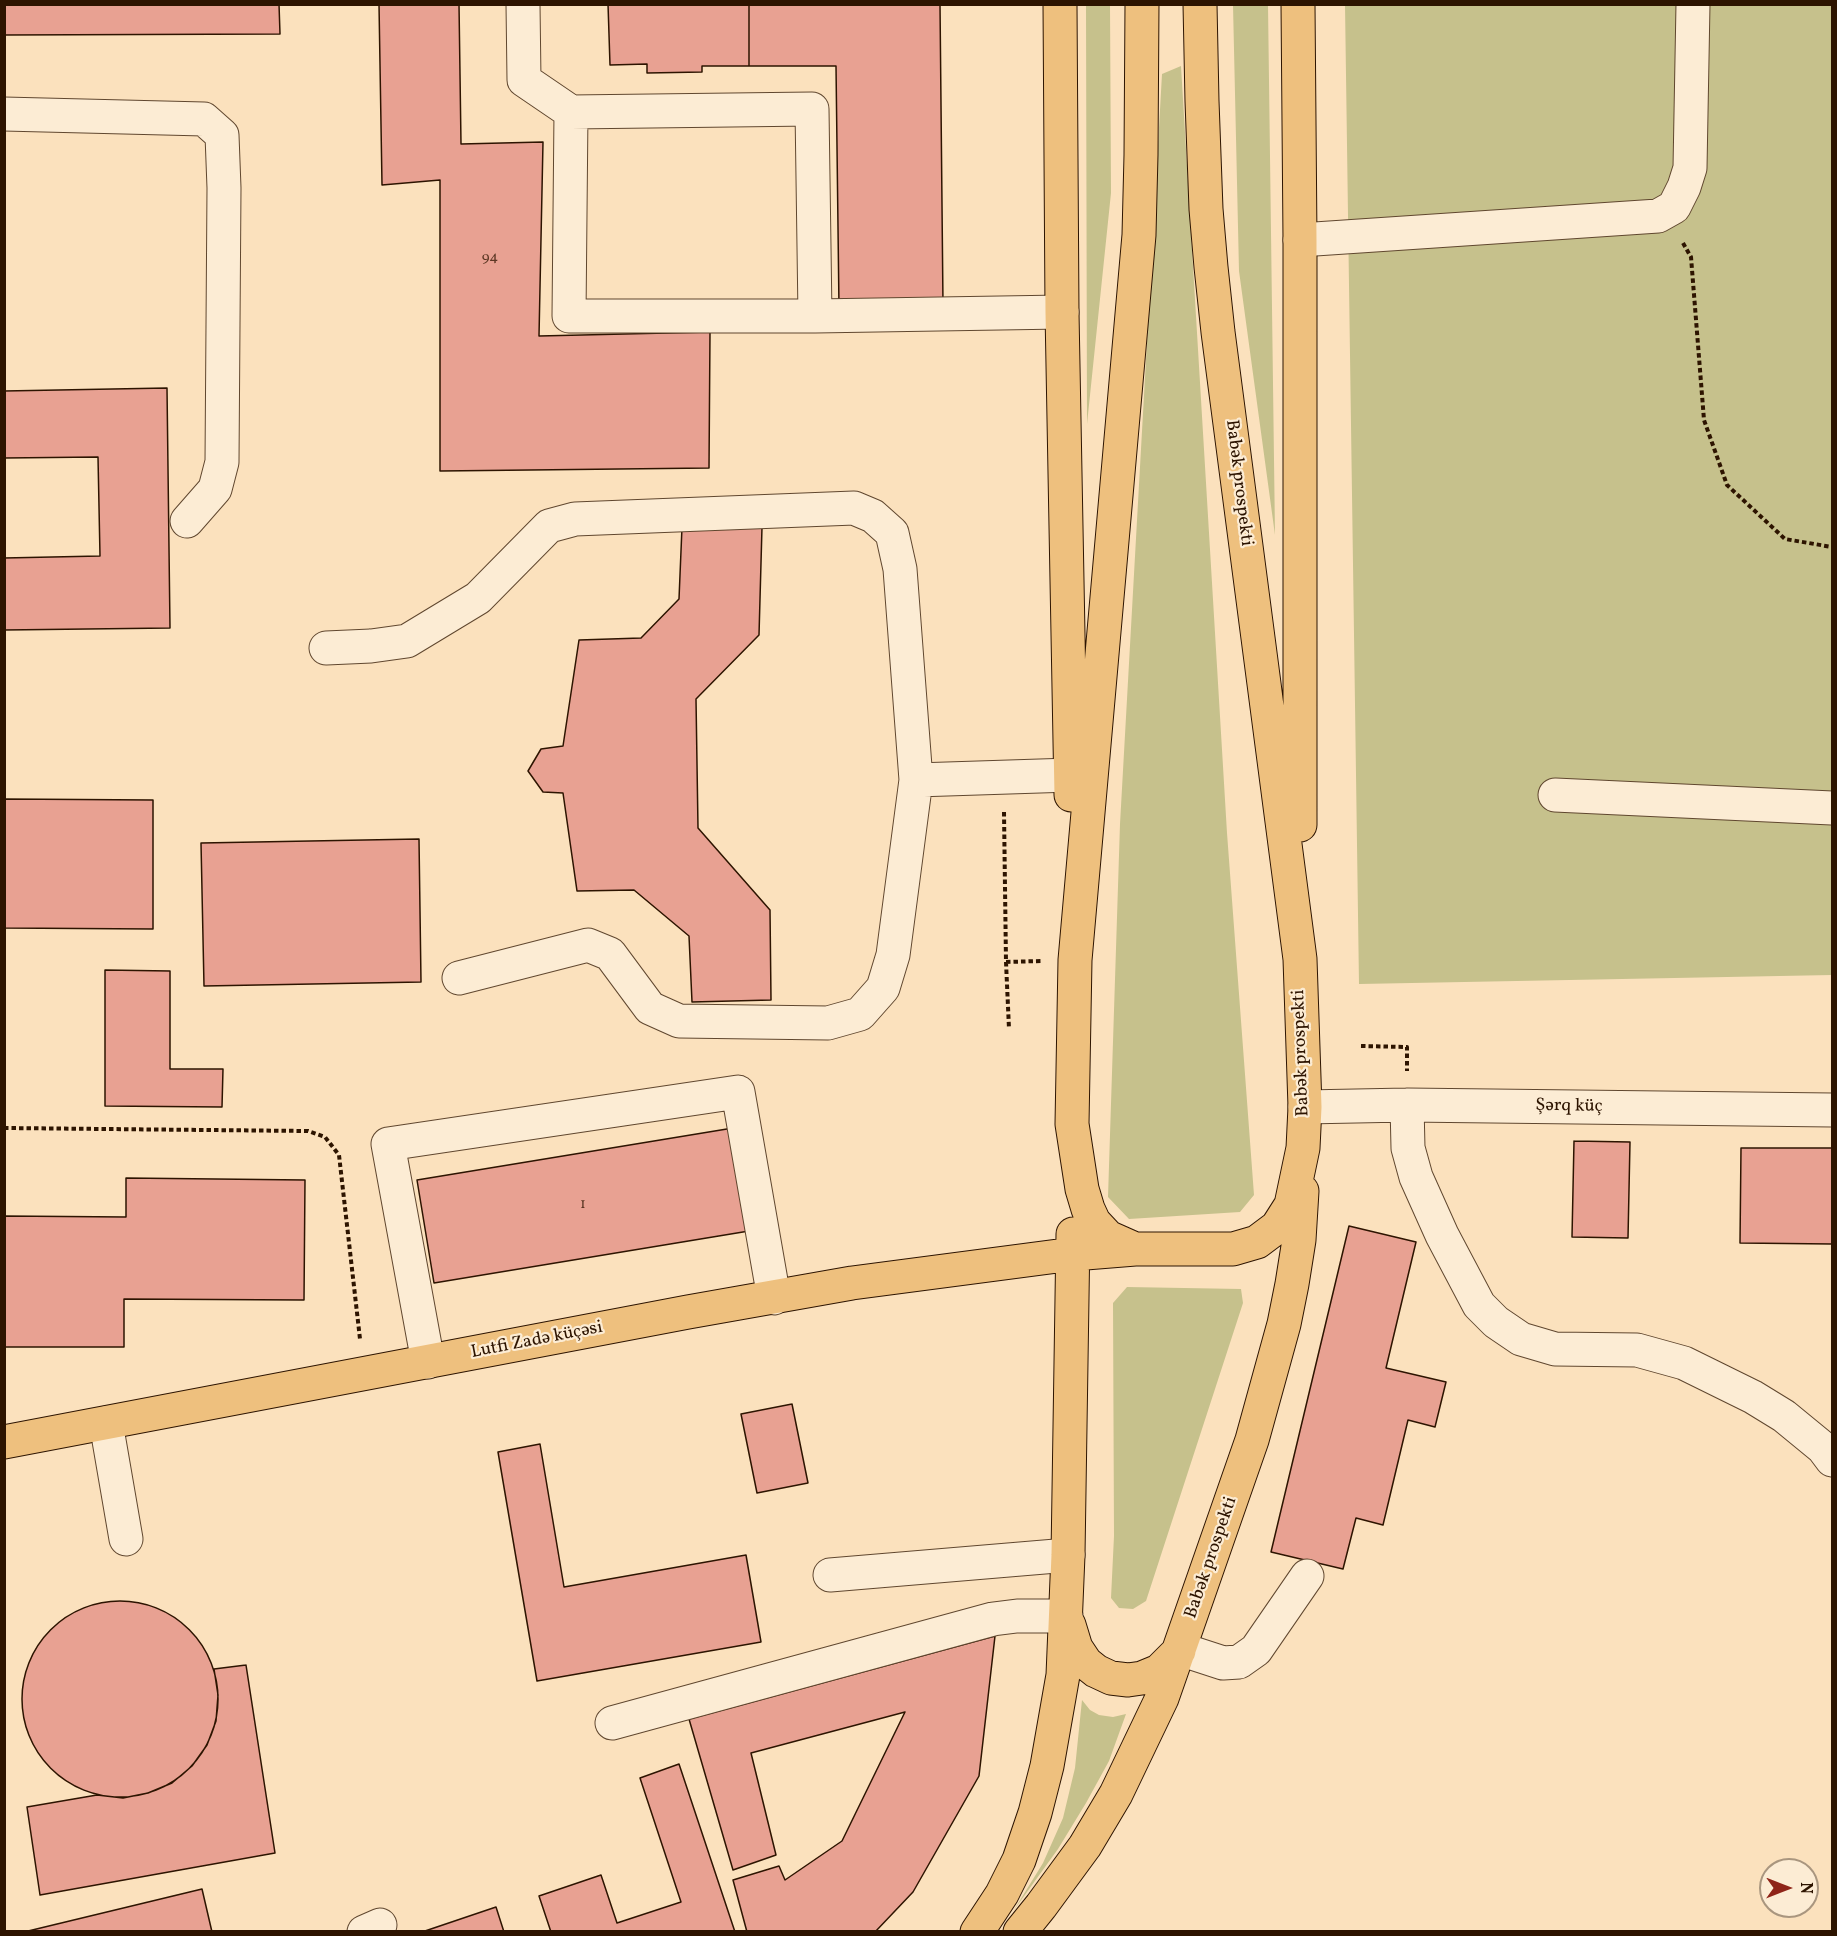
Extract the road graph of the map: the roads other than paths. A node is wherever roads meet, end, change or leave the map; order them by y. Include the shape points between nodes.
1 (523, 4) edge
2 (1060, 4) edge
3 (1142, 4) edge
4 (1200, 4) edge
5 (1298, 4) edge
6 (1693, 4) edge
7 (571, 112) junction
8 (4, 114) edge
9 (1300, 240) junction
10 (1062, 312) junction
11 (816, 316) junction
12 (187, 521) dead end
13 (326, 648) dead end
14 (1071, 775) junction
15 (916, 780) junction
16 (1555, 795) dead end
17 (1833, 808) edge
18 (1300, 959) junction
19 (1074, 960) junction
20 (459, 978) dead end
21 (1407, 1105) junction
22 (1305, 1107) junction
23 (1833, 1110) edge
24 (1072, 1124) junction
25 (1304, 1148) junction
26 (1135, 1249) junction
27 (1073, 1254) junction
28 (774, 1298) junction
29 (428, 1362) junction
30 (106, 1423) junction
31 (4, 1442) edge
32 (1833, 1460) edge
33 (126, 1539) dead end
34 (1068, 1555) junction
35 (830, 1575) dead end
36 (1306, 1576) dead end
37 (1066, 1616) junction
38 (1180, 1649) junction
39 (612, 1724) dead end
40 (977, 1932) edge
41 (1020, 1932) edge

1 - 7 street via 524,80
2 - 10 main road, Babək prospekti
3 - 19 main road, Babək prospekti via 1139,235
4 - 18 main road, Babək prospekti via 1206,209 1217,322
5 - 9 main road, Babək prospekti
6 - 9 street via 1690,168 1674,207 1658,216
7 - 11 street via 812,109
7 - 11 street via 569,316
8 - 12 street via 204,119 222,135 222,462 215,489
9 - 18 main road, Babək prospekti
10 - 11 street
10 - 14 main road, Babək prospekti
13 - 15 street via 407,641 478,598 549,526 576,519 854,508 873,516 892,533 900,568
14 - 15 street
14 - 19 main road, Babək prospekti
15 - 20 street via 893,955 883,988 860,1014 828,1023 679,1021 650,1008 610,954 588,945
16 - 17 street
18 - 22 main road, Babək prospekti
19 - 24 main road, Babək prospekti
21 - 22 street, Şərq küç
21 - 23 street, Şərq küç
21 - 32 street via 1408,1148 1416,1177 1479,1305 1496,1322 1521,1339 1555,1349 1637,1350 1684,1363 1784,1416
22 - 25 main road, Babək prospekti
24 - 26 main road, Babək prospekti via 1083,1189 1094,1222 1108,1237
24 - 27 main road, Babək prospekti
25 - 26 main road, Babək prospekti via 1291,1205 1277,1227 1257,1242 1233,1249
25 - 38 main road, Babək prospekti via 1299,1240 1284,1324 1252,1440
26 - 27 main road, Lutfi Zadə küçəsi
27 - 28 main road, Lutfi Zadə küçəsi via 852,1283
27 - 34 main road, Babək prospekti
28 - 29 main road, Lutfi Zadə küçəsi
28 - 29 street via 738,1092 388,1144
29 - 30 main road, Lutfi Zadə küçəsi
30 - 31 main road, Lutfi Zadə küçəsi
30 - 33 street
34 - 35 street
34 - 37 main road, Babək prospekti
36 - 38 street via 1256,1650 1239,1662 1223,1663
37 - 38 main road via 1076,1648 1086,1663 1111,1678 1142,1678 1159,1671
37 - 39 street via 993,1619
37 - 40 main road, Babək prospekti via 1057,1715 1035,1813 1019,1860
38 - 41 main road, Babək prospekti via 1162,1698 1116,1794 1085,1846

